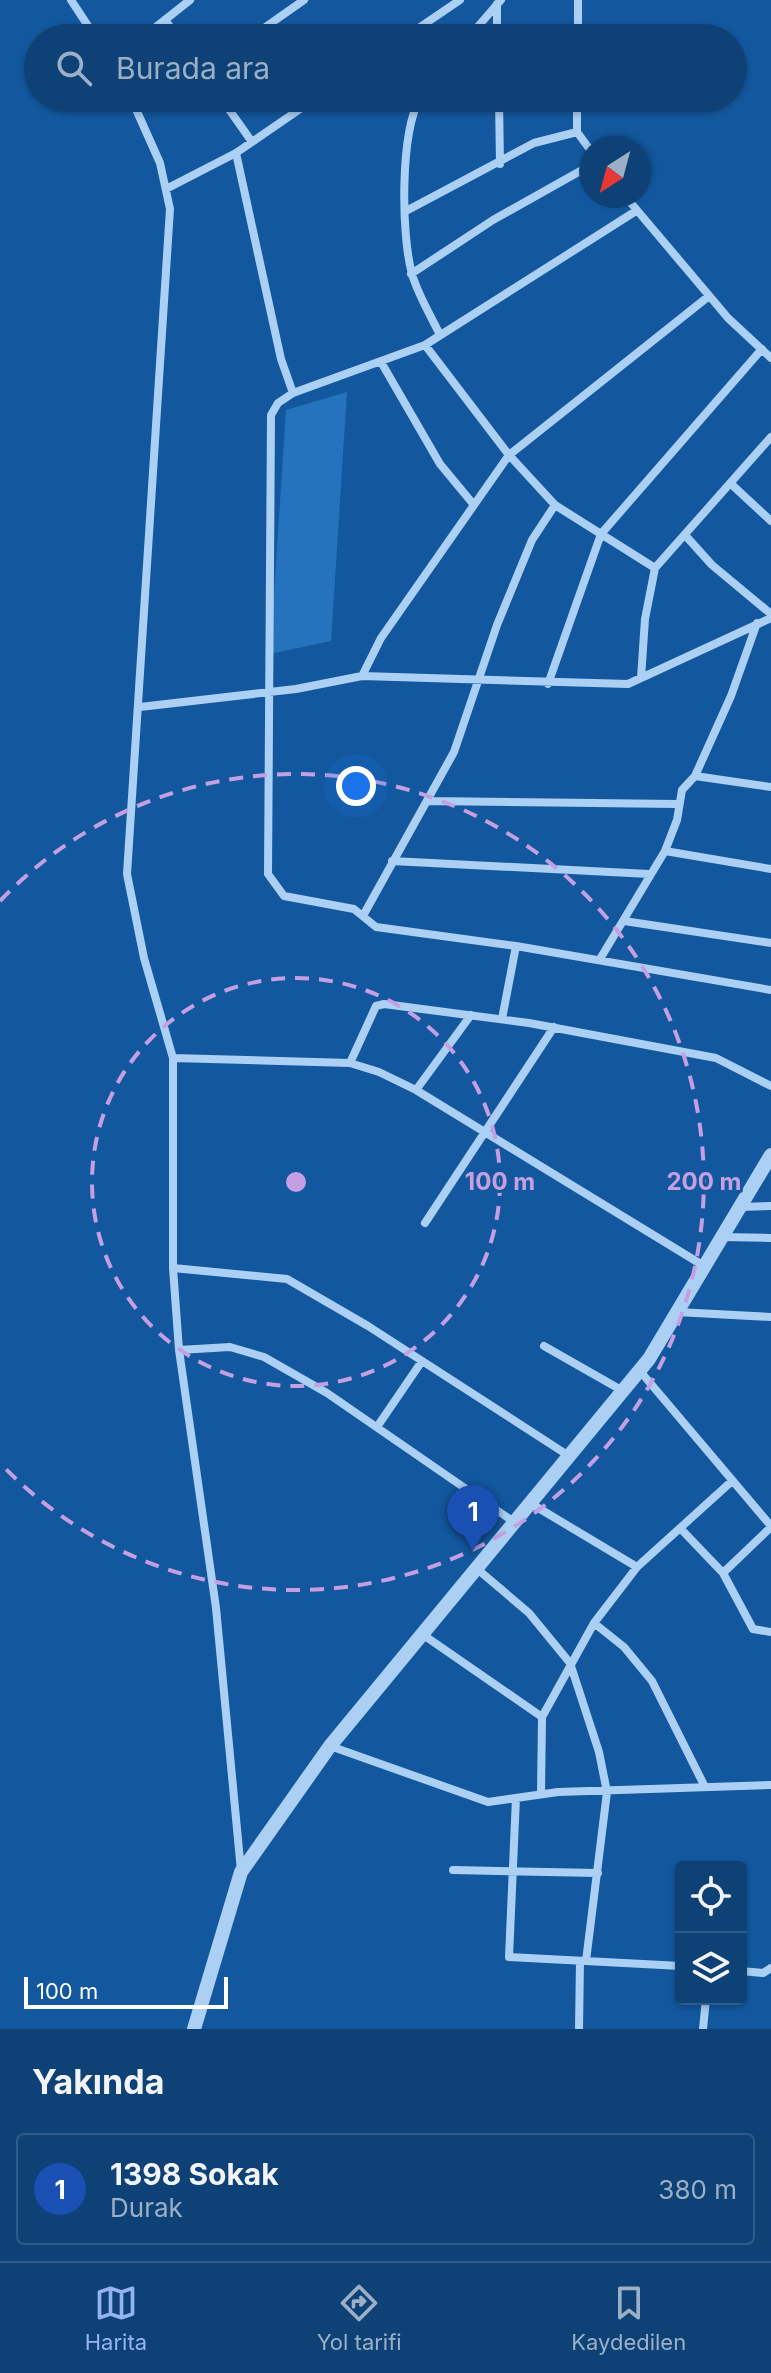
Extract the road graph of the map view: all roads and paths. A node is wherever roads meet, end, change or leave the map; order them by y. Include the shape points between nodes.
1 (71, 0) edge
2 (190, 0) edge
3 (304, 0) edge
4 (460, 0) edge
5 (578, 0) edge
6 (498, 1) edge
7 (166, 21) junction
8 (87, 24) edge
9 (162, 24) edge
10 (168, 24) edge
11 (270, 24) edge
12 (425, 24) edge
13 (479, 24) edge
14 (497, 24) edge
15 (578, 24) edge
16 (137, 112) edge
17 (231, 112) edge
18 (296, 112) edge
19 (413, 112) edge
20 (499, 112) edge
21 (577, 112) edge
22 (577, 132) junction
23 (580, 136) edge
24 (252, 142) junction
25 (236, 153) junction
26 (500, 164) junction
27 (579, 172) edge
28 (166, 189) junction
29 (634, 208) edge
30 (406, 211) junction
31 (636, 211) junction
32 (411, 274) junction
33 (709, 296) junction
34 (440, 335) junction
35 (425, 345) junction
36 (762, 349) junction
37 (771, 358) edge
38 (381, 362) junction
39 (293, 393) junction
40 (771, 437) edge
41 (509, 455) junction
42 (730, 483) junction
43 (474, 505) junction
44 (555, 505) junction
45 (771, 521) edge
46 (601, 534) junction
47 (685, 535) junction
48 (655, 568) junction
49 (771, 616) edge
50 (757, 623) junction
51 (362, 676) junction
52 (641, 678) junction
53 (478, 681) junction
54 (548, 684) junction
55 (267, 693) junction
56 (140, 707) junction
57 (695, 776) junction
58 (771, 787) edge
59 (428, 801) junction
60 (677, 804) junction
61 (665, 851) junction
62 (392, 861) junction
63 (771, 869) edge
64 (649, 874) junction
65 (364, 914) junction
66 (624, 921) junction
67 (771, 943) edge
68 (516, 946) junction
69 (600, 959) junction
70 (771, 990) edge
71 (471, 1015) junction
72 (502, 1019) junction
73 (554, 1027) junction
74 (173, 1058) junction
75 (350, 1063) junction
76 (771, 1086) edge
77 (416, 1090) junction
78 (484, 1133) junction
79 (771, 1155) edge
80 (771, 1206) edge
81 (739, 1207) junction
82 (425, 1223) dead end
83 (721, 1237) junction
84 (771, 1238) edge
85 (704, 1266) junction
86 (173, 1268) junction
87 (677, 1312) junction
88 (771, 1317) edge
89 (544, 1346) dead end
90 (179, 1350) junction
91 (422, 1361) junction
92 (640, 1371) junction
93 (623, 1391) junction
94 (377, 1427) junction
95 (569, 1456) junction
96 (732, 1481) junction
97 (530, 1503) junction
98 (514, 1522) junction
99 (771, 1527) edge
100 (680, 1528) junction
101 (637, 1567) junction
102 (476, 1568) junction
103 (723, 1573) junction
104 (594, 1623) junction
105 (771, 1632) edge
106 (422, 1634) junction
107 (570, 1663) junction
108 (542, 1717) junction
109 (330, 1746) junction
110 (771, 1785) edge
111 (705, 1787) junction
112 (607, 1792) junction
113 (541, 1794) junction
114 (516, 1798) junction
115 (453, 1870) dead end
116 (513, 1870) junction
117 (241, 1872) junction
118 (598, 1873) junction
119 (583, 1961) junction
120 (675, 1966) edge
121 (771, 1968) edge
122 (747, 1972) edge
123 (705, 2005) edge
124 (194, 2029) edge
125 (579, 2029) edge
126 (703, 2029) edge

1 - 8 street
2 - 7 street
3 - 11 street
4 - 12 street
5 - 15 street
6 - 13 street
6 - 14 street
7 - 9 street
7 - 10 street
16 - 28 street
17 - 24 street
18 - 24 street
19 - 30 street via 403,175
20 - 26 street
21 - 22 street
22 - 23 street
22 - 26 street via 534,143
24 - 25 street
25 - 28 street
25 - 39 street
26 - 30 street
27 - 32 street
28 - 56 street via 170,209
29 - 31 street
30 - 32 street
31 - 33 street
31 - 34 street
32 - 34 street
33 - 36 street
33 - 41 street
34 - 35 street
35 - 38 street
35 - 41 street
36 - 37 street
36 - 46 street
38 - 39 street
38 - 43 street via 440,464
39 - 55 street via 271,415
40 - 42 street
41 - 43 street
41 - 44 street
42 - 45 street
42 - 47 street
43 - 51 street via 381,638
44 - 46 street
44 - 53 street via 532,540
46 - 48 street
46 - 54 street
47 - 48 street
47 - 49 street
48 - 52 street
49 - 50 street
50 - 52 street
50 - 57 street
51 - 53 street
51 - 55 street
52 - 54 street via 628,684
53 - 54 street
53 - 59 street via 454,752
55 - 56 street
55 - 65 street via 270,881 284,896
56 - 74 street via 127,874
57 - 58 street
57 - 60 street
59 - 60 street
59 - 62 street
60 - 61 street
61 - 63 street
61 - 64 street
62 - 64 street
62 - 65 street
64 - 66 street
65 - 68 street via 376,927
66 - 67 street
66 - 69 street
68 - 69 street
68 - 72 street
69 - 70 street
71 - 72 street
71 - 75 street via 376,1006
71 - 77 street
72 - 73 street
73 - 76 street via 716,1058
73 - 78 street
74 - 75 street
74 - 86 street
75 - 77 street
77 - 78 street
78 - 82 street
78 - 85 street
79 - 81 street
80 - 81 street
81 - 83 street
83 - 84 street
83 - 85 street
85 - 87 street
86 - 90 street
86 - 91 street via 287,1279
87 - 88 street
87 - 92 street
89 - 93 street
90 - 94 street via 230,1347 264,1357
90 - 117 street via 216,1608
91 - 94 street
91 - 95 street
92 - 93 street
92 - 96 street
93 - 95 street
94 - 98 street
95 - 97 street
96 - 99 street
96 - 100 street
97 - 98 street
97 - 101 street
98 - 102 street
99 - 103 street
100 - 101 street
100 - 103 street
101 - 104 street
102 - 106 street
102 - 107 street via 529,1613
103 - 105 street via 753,1629
104 - 107 street
104 - 111 street via 624,1647 652,1681
106 - 108 street
106 - 109 street
107 - 108 street
107 - 112 street
108 - 113 street
109 - 114 street via 488,1802
109 - 117 street
110 - 111 street
111 - 112 street
112 - 113 street
112 - 118 street
113 - 114 street
114 - 116 street
115 - 116 street
116 - 118 street
116 - 119 street via 509,1957
117 - 124 street
118 - 119 street
119 - 120 street
119 - 125 street
121 - 122 street
123 - 126 street

